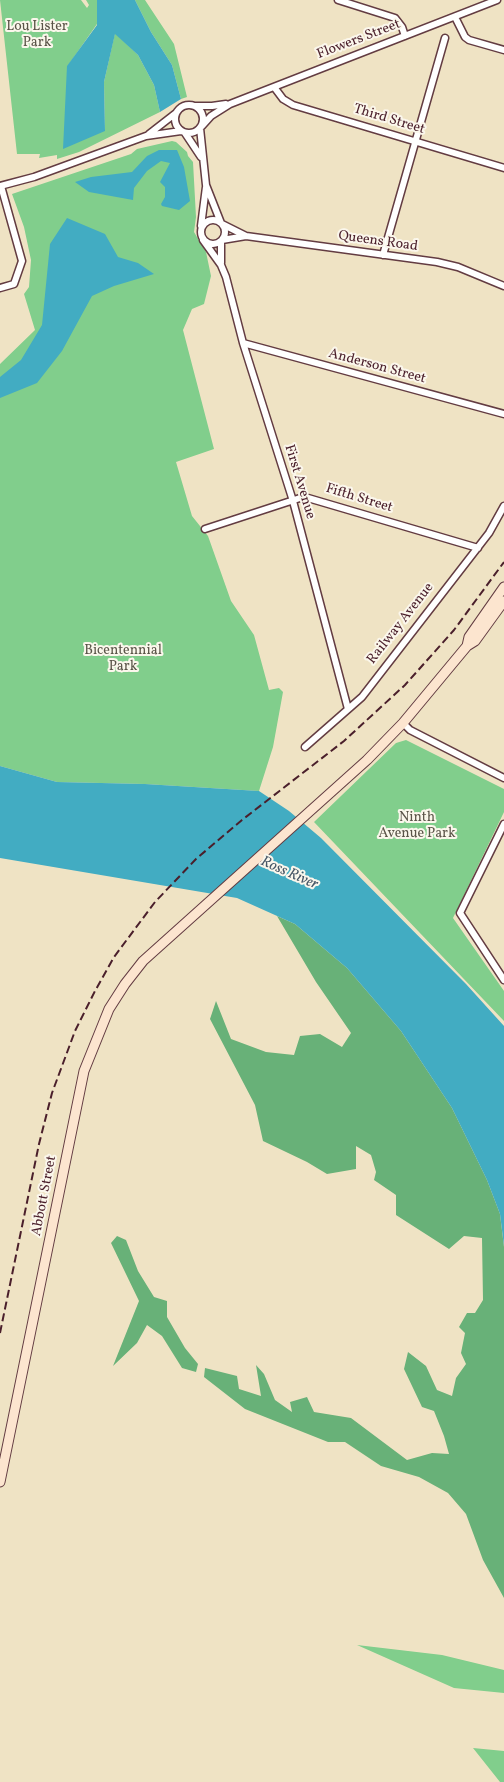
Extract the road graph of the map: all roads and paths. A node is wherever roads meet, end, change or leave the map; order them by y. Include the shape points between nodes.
1 (338, 0) edge
2 (497, 0) edge
3 (454, 17) junction
4 (405, 36) junction
5 (445, 38) dead end
6 (504, 50) edge
7 (274, 87) junction
8 (230, 104) junction
9 (195, 106) junction
10 (176, 113) junction
11 (201, 127) junction
12 (183, 132) junction
13 (146, 136) junction
14 (415, 141) junction
15 (202, 158) junction
16 (504, 168) edge
17 (0, 186) edge
18 (206, 186) junction
19 (221, 223) junction
20 (201, 228) junction
21 (246, 236) junction
22 (203, 240) junction
23 (222, 241) junction
24 (383, 255) junction
25 (221, 265) junction
26 (504, 286) edge
27 (0, 288) edge
28 (243, 343) junction
29 (504, 414) edge
30 (293, 501) junction
31 (504, 506) edge
32 (205, 529) dead end
33 (478, 548) junction
34 (504, 587) edge
35 (504, 601) edge
36 (467, 646) junction
37 (348, 709) junction
38 (403, 723) junction
39 (305, 747) dead end
40 (504, 778) edge
41 (504, 824) edge
42 (504, 980) edge
43 (0, 1482) edge

1 - 4 street via 394,18
2 - 3 street, Flowers Street
3 - 4 street, Flowers Street
3 - 6 street via 470,40
4 - 7 street, Flowers Street
5 - 14 street
7 - 8 street, Flowers Street
7 - 14 street, Third Street via 283,99 293,105
8 - 9 street, Flowers Street
8 - 11 street, Flowers Street
9 - 10 street via 184,106
9 - 11 street via 202,112
10 - 12 street via 175,123
10 - 13 street
11 - 12 street via 193,133
11 - 15 street
12 - 13 street
12 - 15 street
13 - 17 street via 34,177
14 - 16 street, Third Street
14 - 24 street
15 - 18 street
17 - 27 street via 22,261 14,284
18 - 19 street
18 - 20 street
19 - 20 street via 210,220
19 - 21 street, Queens Road
19 - 23 street via 225,234
20 - 22 street
21 - 23 street, Queens Road
21 - 24 street, Queens Road
22 - 23 street via 212,244
22 - 25 street, First Avenue
23 - 25 street, First Avenue
24 - 26 street, Queens Road via 458,267
25 - 28 street, First Avenue
28 - 29 street, Anderson Street
28 - 30 street, First Avenue
30 - 32 street, Fifth Street
30 - 33 street, Fifth Street via 315,499
30 - 37 street, First Avenue
31 - 33 street, Railway Avenue
33 - 37 street, Railway Avenue via 362,697
34 - 36 main road via 469,637
35 - 36 main road
36 - 38 main road
37 - 39 street, Railway Avenue
38 - 40 street via 410,730
38 - 43 main road, Abbott Street via 311,812 143,961 109,1009 84,1071
41 - 42 street via 460,913

